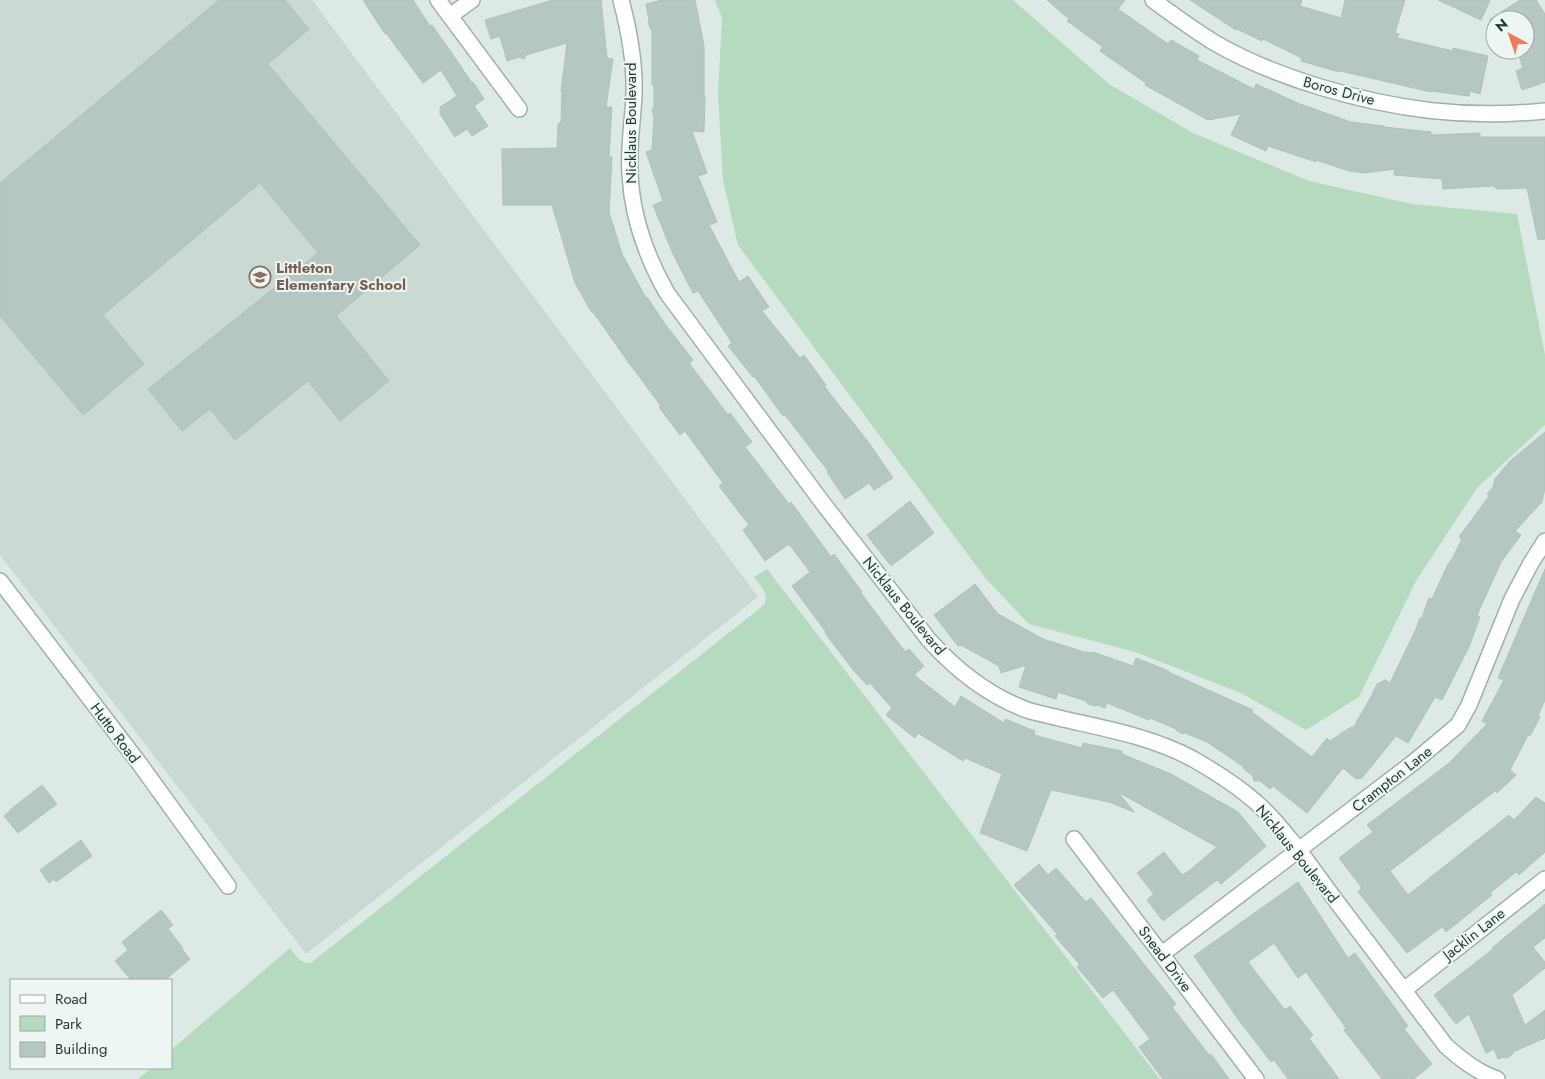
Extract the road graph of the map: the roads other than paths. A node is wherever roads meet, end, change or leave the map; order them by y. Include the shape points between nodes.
1 (438, 0) edge
2 (472, 0) edge
3 (621, 0) edge
4 (1153, 0) edge
5 (450, 16) junction
6 (519, 109) dead end
7 (1545, 111) edge
8 (1545, 541) edge
9 (0, 581) edge
10 (1074, 838) dead end
11 (1298, 851) junction
12 (1545, 879) edge
13 (228, 886) dead end
14 (1162, 954) junction
15 (1404, 990) junction
16 (1256, 1079) edge
17 (1497, 1079) edge

1 - 5 street
2 - 5 street
3 - 11 street, Nicklaus Boulevard via 633,67 629,147 633,200 646,253 656,274 672,301 929,640 966,676 1010,703 1148,739 1194,760 1256,803
4 - 7 street, Boros Drive via 1196,31 1246,59 1294,79 1355,98 1437,112
5 - 6 street
8 - 11 street, Crampton Lane via 1512,599 1458,725
9 - 13 street, Hutto Road
10 - 14 street, Snead Drive
11 - 14 street, Crampton Lane
11 - 15 street, Nicklaus Boulevard
12 - 15 street, Jacklin Lane
14 - 16 street, Snead Drive
15 - 17 street, Nicklaus Boulevard via 1446,1046 1466,1063

